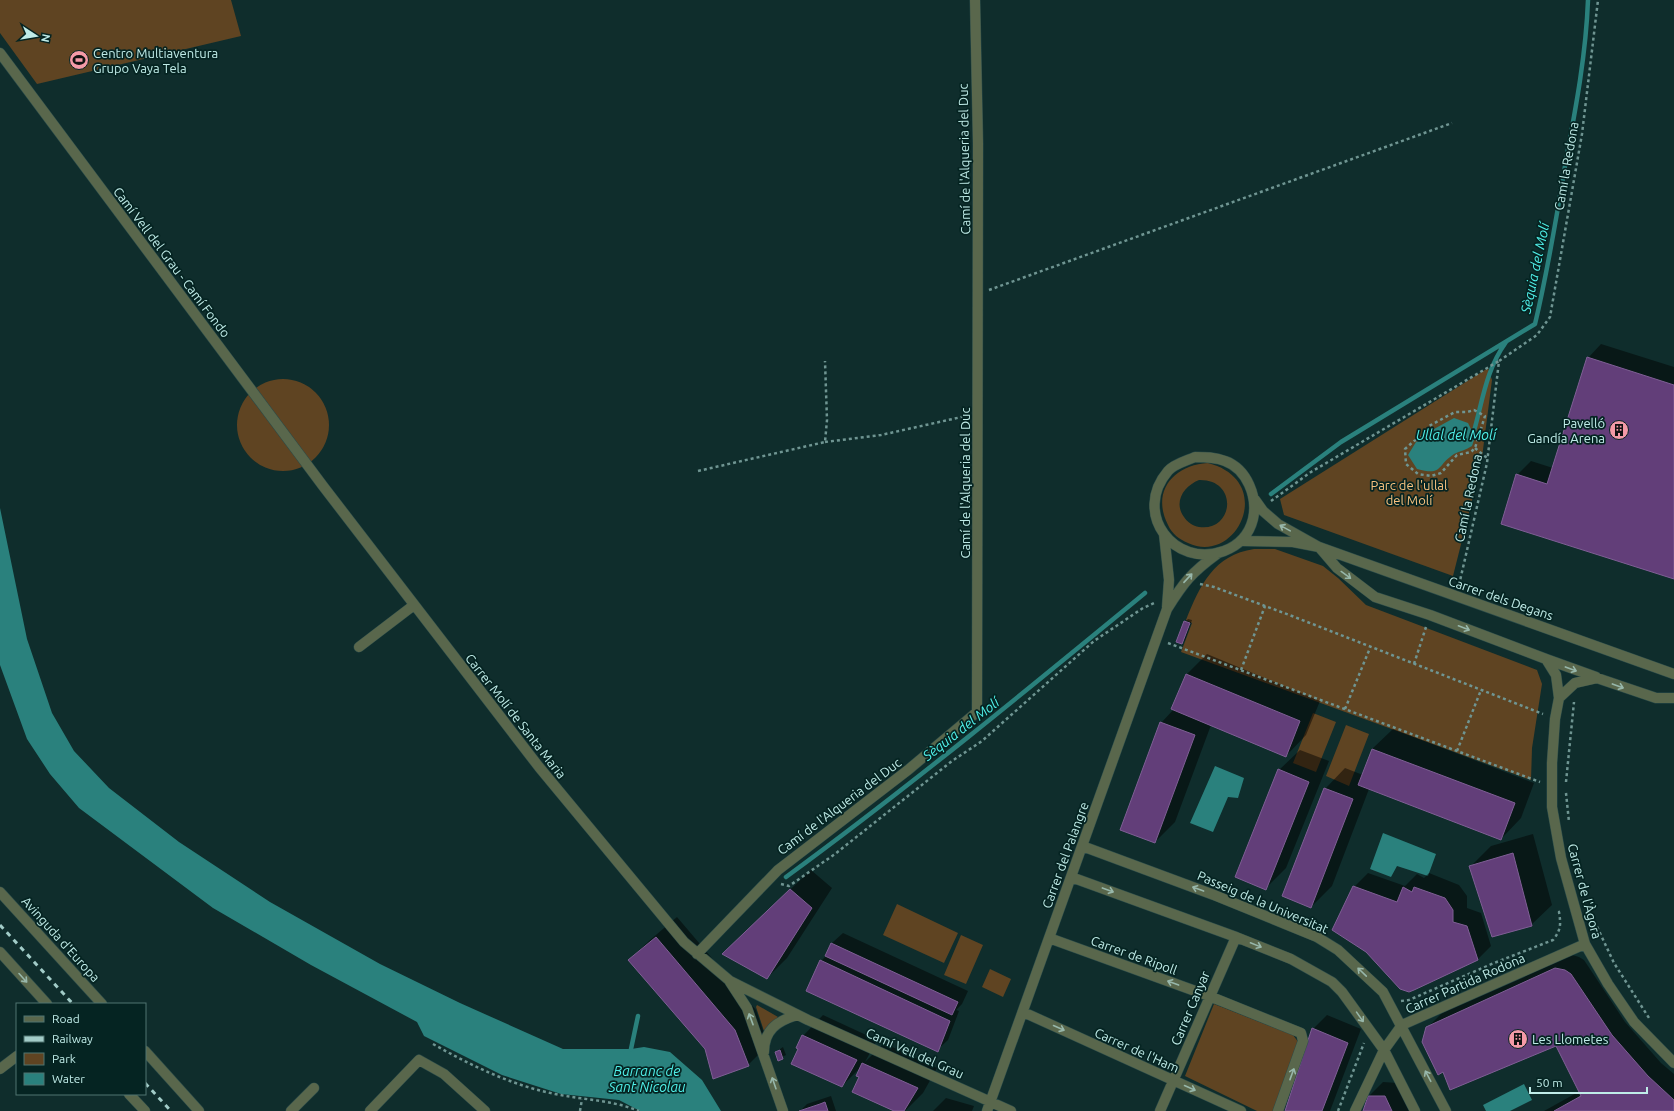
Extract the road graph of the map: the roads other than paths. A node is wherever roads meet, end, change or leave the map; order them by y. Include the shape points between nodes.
1 (975, 0) edge
2 (0, 53) edge
3 (323, 486) joint
4 (1253, 497) junction
5 (1164, 534) junction
6 (1243, 541) junction
7 (1320, 547) junction
8 (1217, 554) junction
9 (414, 605) junction
10 (1167, 609) junction
11 (359, 647) dead end
12 (1546, 659) junction
13 (1674, 674) edge
14 (1597, 678) junction
15 (1559, 698) junction
16 (1674, 698) edge
17 (1082, 846) junction
18 (1071, 877) junction
19 (0, 892) edge
20 (1236, 937) junction
21 (1049, 938) junction
22 (1585, 944) junction
23 (0, 952) edge
24 (697, 954) junction
25 (730, 981) junction
26 (1209, 996) junction
27 (46, 1003) edge
28 (101, 1003) edge
29 (1023, 1012) junction
30 (797, 1015) junction
31 (1402, 1025) junction
32 (1384, 1050) junction
33 (146, 1052) edge
34 (764, 1056) junction
35 (16, 1057) edge
36 (1674, 1063) edge
37 (0, 1069) edge
38 (1174, 1080) junction
39 (314, 1088) dead end
40 (130, 1095) edge
41 (989, 1106) edge
42 (145, 1111) edge
43 (199, 1111) edge
44 (291, 1111) edge
45 (370, 1111) edge
46 (485, 1111) edge
47 (783, 1111) edge
48 (1011, 1111) edge
49 (1160, 1111) edge
50 (1241, 1111) edge
51 (1278, 1111) edge
52 (1355, 1111) edge
53 (1415, 1111) edge
54 (1446, 1111) edge

1 - 24 street, Camí de l'Alqueria del Duc via 978,143 977,712 908,770 778,870
2 - 3 street, Camí Vell del Grau - Camí Fondo
3 - 9 street, Carrer Molí de Santa Maria
4 - 5 street via 1249,483 1239,470 1226,461 1195,457 1180,463 1169,470 1154,499 1154,516
4 - 6 street via 1251,527
7 -> 4 street, Carrer dels Degans via 1278,524
5 - 8 street via 1175,545 1190,553
5 - 10 street, Carrer del Palangre via 1169,580
6 - 7 street, Carrer dels Degans via 1293,542
6 - 8 street
7 -> 12 street via 1336,568 1376,597
7 - 13 street, Carrer dels Degans
10 -> 8 street, Carrer del Palangre via 1184,581
9 - 11 street
9 - 24 street, Carrer Molí de Santa Maria via 539,768 684,942
10 - 17 street, Carrer del Palangre
12 -> 14 street
12 - 15 street, Carrer de l'Àgora via 1556,675
14 - 15 street via 1575,683
14 -> 16 street via 1656,698
15 - 22 street, Carrer de l'Àgora via 1555,719 1552,807 1561,858
17 - 18 street, Carrer del Palangre
31 -> 17 street, Passeig de la Universitat via 1383,992 1338,950 1317,937 1214,894
18 -> 20 street
18 - 21 street, Carrer del Palangre
19 - 28 street, Avinguda d'Europa
20 - 26 street, Carrer Canyar
20 -> 32 street via 1291,959 1332,982
26 -> 21 street, Carrer de Ripoll
21 - 29 street, Carrer del Palangre
22 - 31 street, Carrer Partida Rodona
22 - 36 street, Carrer de l'Àgora via 1634,1022
23 -> 27 street
24 - 25 street, Carrer Molí de Santa Maria
25 - 30 street, Camí Vell del Grau
34 -> 25 street via 747,1008
26 - 38 street, Carrer Canyar
51 -> 26 street, Carrer de Ripoll via 1303,1041 1301,1033
29 -> 38 street, Carrer de l'Ham
29 - 41 street, Carrer del Palangre
30 - 34 street via 786,1018 770,1030 764,1040
30 - 41 street, Camí Vell del Grau
31 - 32 street, Carrer Partida Rodona
54 -> 31 street, Passeig de la Universitat
32 - 52 street, Carrer Partida Rodona
32 - 53 street
33 - 43 street
47 -> 34 street
35 - 37 street
38 - 49 street, Carrer Canyar
38 -> 50 street, Carrer de l'Ham
39 - 44 street
40 - 42 street
41 - 48 street, Camí Vell del Grau
45 - 46 street via 419,1060 444,1074

